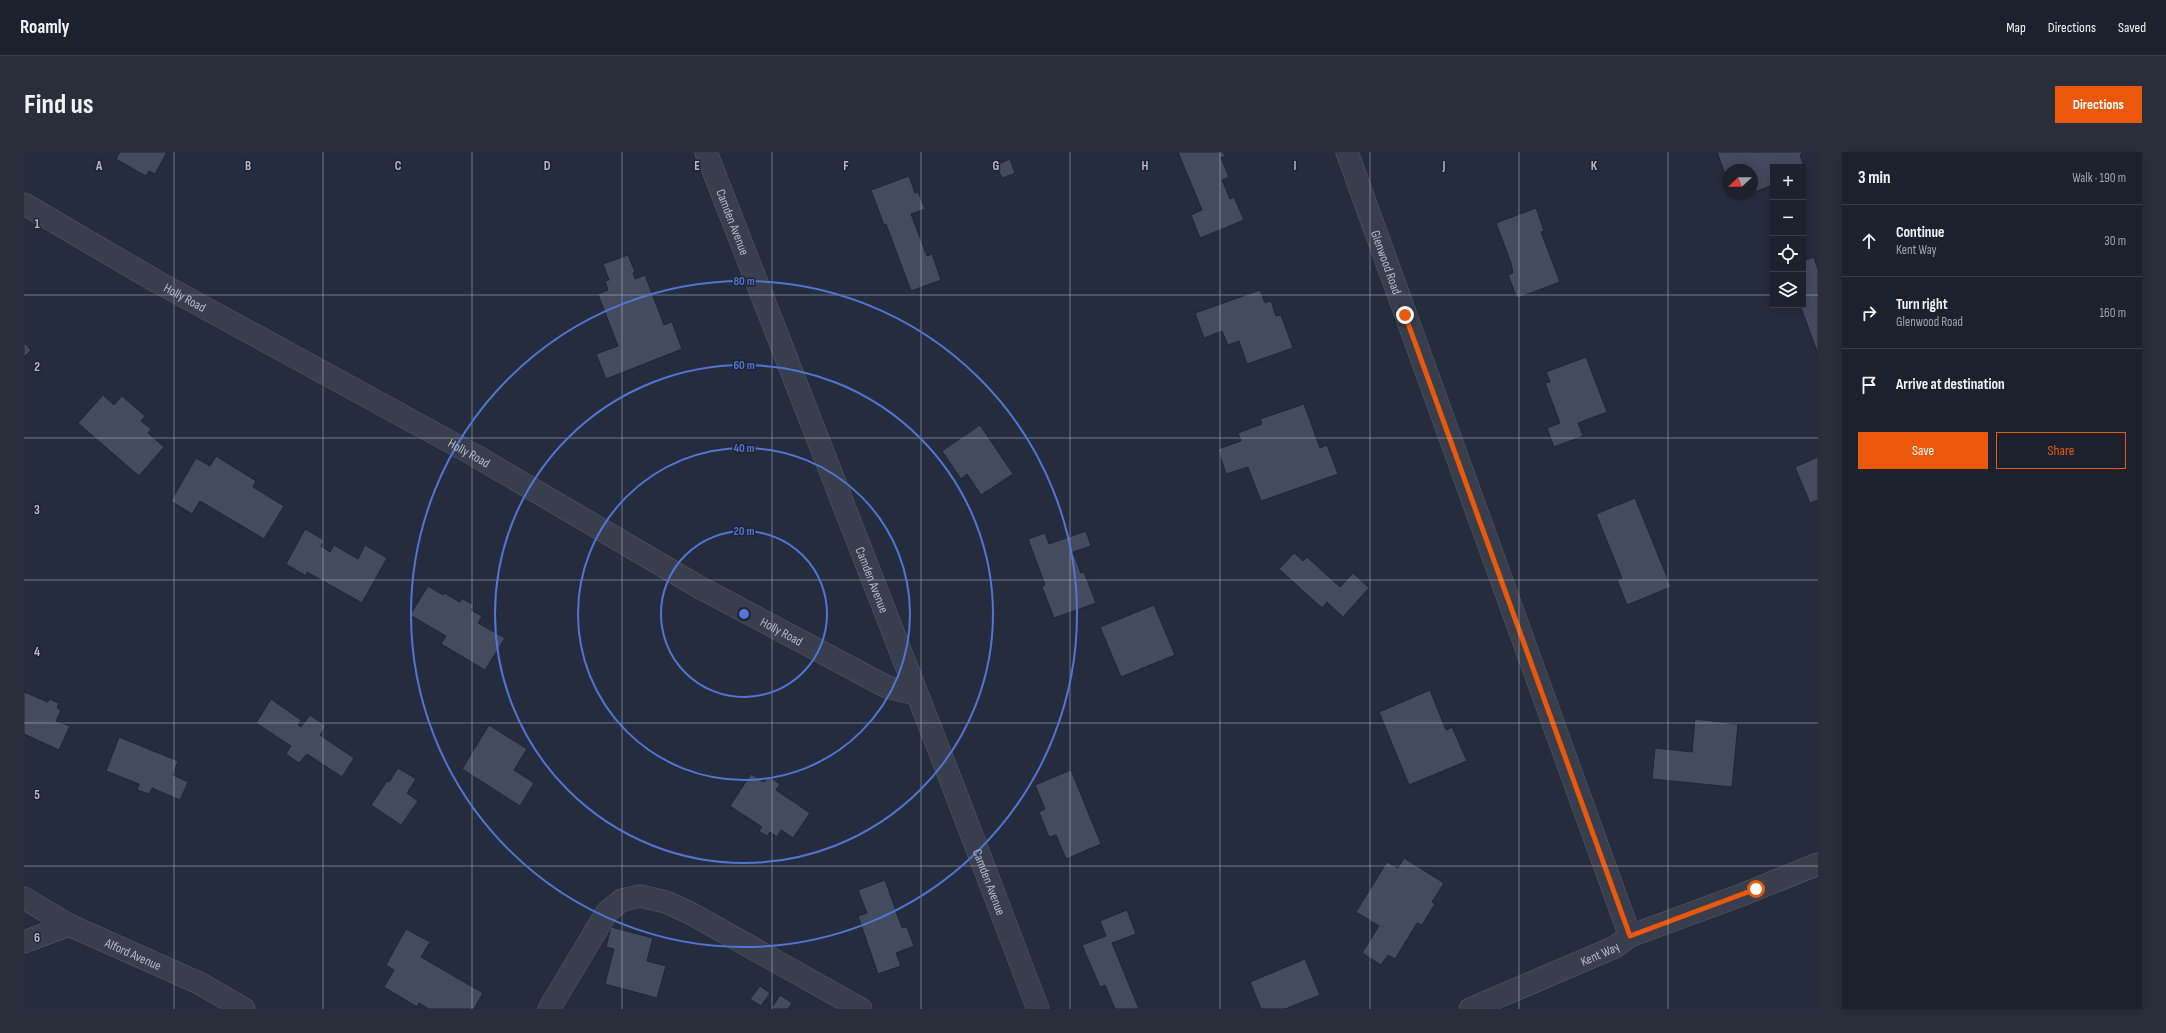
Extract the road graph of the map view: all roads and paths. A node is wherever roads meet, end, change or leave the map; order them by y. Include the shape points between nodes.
1 (706, 152) edge
2 (1347, 152) edge
3 (24, 204) edge
4 (917, 694) junction
5 (1818, 864) edge
6 (24, 898) edge
7 (69, 924) junction
8 (1630, 936) junction
9 (24, 942) edge
10 (244, 1009) edge
11 (549, 1009) edge
12 (861, 1009) edge
13 (1038, 1009) edge
14 (1470, 1009) edge

1 - 4 street, Camden Avenue
2 - 8 street, Glenwood Road
3 - 4 street, Holly Road via 154,280 476,456 699,588 887,687
4 - 13 street, Camden Avenue
5 - 8 street, Kent Way
6 - 7 street, Alford Avenue
7 - 9 street
7 - 10 street, Alford Avenue via 199,983
8 - 14 street, Kent Way via 1615,947
11 - 12 street via 607,912 622,900 640,896 666,902 690,913

